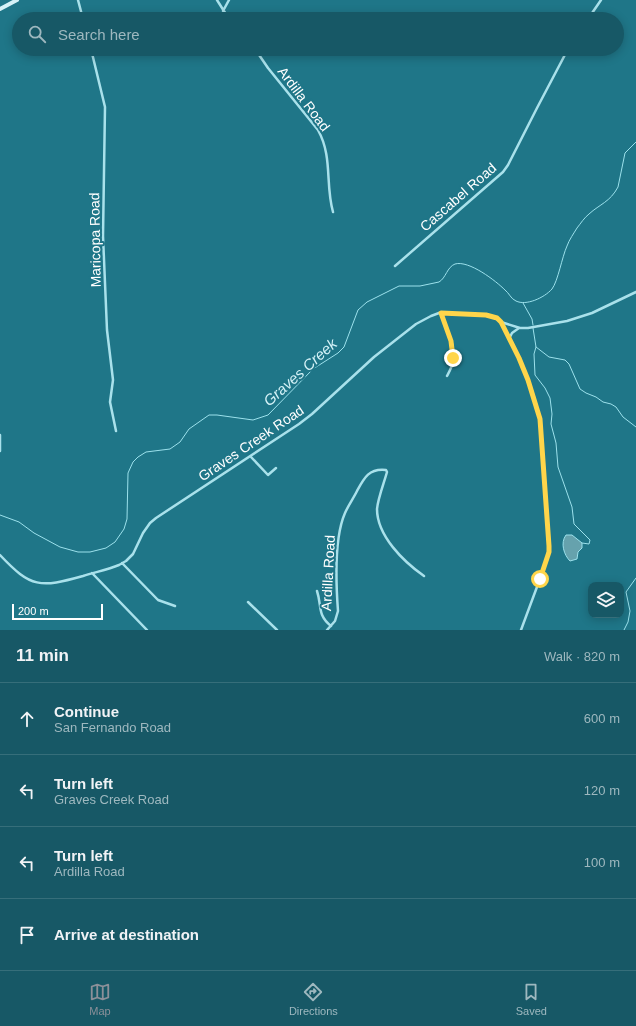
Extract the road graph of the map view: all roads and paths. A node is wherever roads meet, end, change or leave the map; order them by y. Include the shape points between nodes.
1 (17, 0) edge
2 (78, 0) edge
3 (217, 0) edge
4 (229, 0) edge
5 (600, 0) edge
6 (0, 9) edge
7 (223, 11) joint
8 (81, 12) edge
9 (592, 12) edge
10 (93, 56) edge
11 (260, 56) edge
12 (564, 56) edge
13 (333, 212) dead end
14 (395, 266) dead end
15 (636, 292) edge
16 (441, 313) junction
17 (501, 322) junction
18 (520, 328) junction
19 (510, 338) junction
20 (447, 376) dead end
21 (116, 431) dead end
22 (0, 435) edge
23 (0, 451) edge
24 (251, 456) junction
25 (276, 468) dead end
26 (0, 555) edge
27 (122, 563) junction
28 (92, 573) junction
29 (424, 576) dead end
30 (317, 591) dead end
31 (248, 602) dead end
32 (175, 606) dead end
33 (331, 626) junction
34 (147, 630) edge
35 (276, 630) edge
36 (327, 630) edge
37 (521, 630) edge

1 - 6 street
2 - 8 street
3 - 7 street
4 - 7 street
5 - 9 street
10 - 21 street, Maricopa Road via 105,108 104,243 107,330 112,380 110,402
11 - 13 street, Ardilla Road via 323,138 328,160 328,189
12 - 14 street, Cascabel Road via 503,172
15 - 18 street, Graves Creek Road via 593,313 568,321
16 - 17 street, Graves Creek Road via 486,315
16 - 20 street via 453,354
16 - 24 street, Graves Creek Road via 416,324 356,372 312,414
17 - 18 street, Graves Creek Road
17 - 19 street
18 - 19 street via 512,333
19 - 37 street via 528,380 540,419 549,546 547,560
22 - 23 street
24 - 25 street via 268,475
24 - 27 street, Graves Creek Road via 150,523 139,538 133,554
26 - 28 street, Graves Creek Road via 26,579 39,583 61,582
27 - 28 street, Graves Creek Road
27 - 32 street via 158,600
28 - 34 street
29 - 33 street, Ardilla Road via 403,559 385,536 379,523 377,508 387,472 380,469 373,471 364,477 344,514 338,538 338,611
30 - 33 street via 320,613
31 - 35 street
33 - 36 street, Ardilla Road

